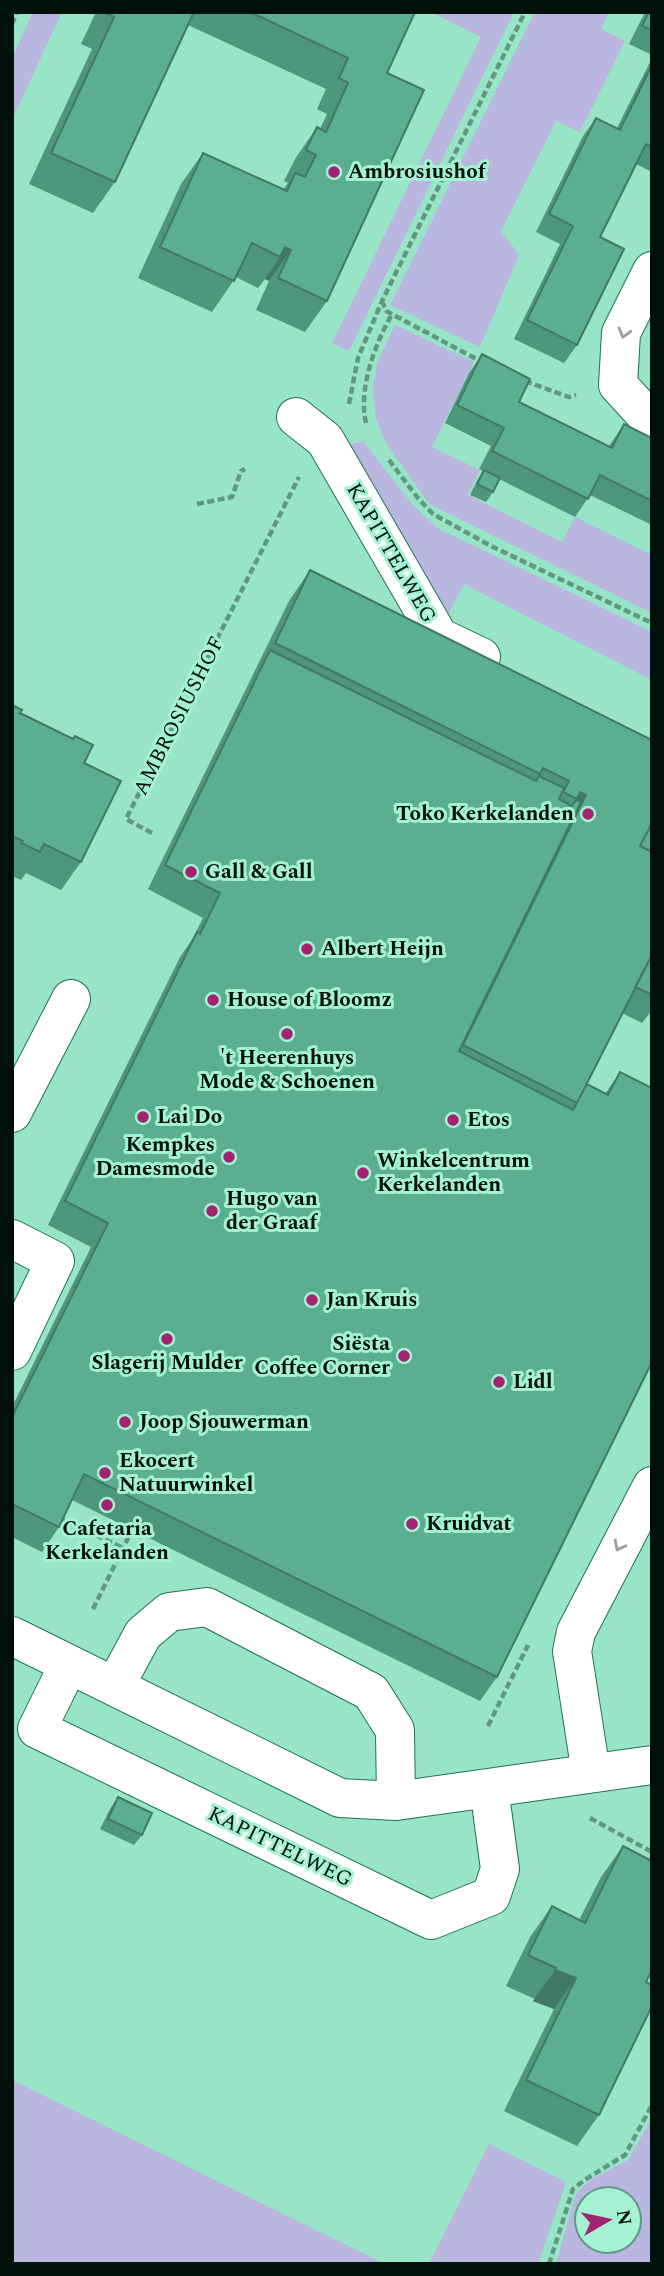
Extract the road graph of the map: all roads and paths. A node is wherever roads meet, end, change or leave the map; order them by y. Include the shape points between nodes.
1 (17, 12) edge
2 (525, 12) edge
3 (12, 24) edge
4 (652, 271) edge
5 (382, 300) junction
6 (392, 314) junction
7 (493, 367) edge
8 (519, 379) edge
9 (618, 385) junction
10 (652, 422) edge
11 (370, 431) dead end
12 (317, 434) junction
13 (383, 451) dead end
14 (245, 469) dead end
15 (197, 504) dead end
16 (652, 623) edge
17 (514, 674) edge
18 (152, 833) dead end
19 (71, 999) dead end
20 (12, 1113) edge
21 (12, 1238) edge
22 (12, 1351) edge
23 (652, 1486) edge
24 (58, 1517) edge
25 (132, 1530) dead end
26 (123, 1548) junction
27 (93, 1609) dead end
28 (12, 1636) edge
29 (69, 1664) junction
30 (115, 1686) junction
31 (652, 1765) edge
32 (591, 1773) junction
33 (488, 1788) junction
34 (396, 1801) junction
35 (579, 1812) dead end
36 (652, 1852) edge
37 (652, 2105) edge
38 (548, 2264) edge

1 - 3 path
2 - 5 path, AMBROSIUSHOF
4 -> 9 street via 621,333
5 - 6 path
5 - 12 path, AMBROSIUSHOF via 358,358 348,406
6 - 7 path
6 - 11 path via 370,366 364,408
8 - 9 path via 569,397
9 - 10 street
12 - 17 street, KAPITTELWEG via 439,636
12 - 18 path, AMBROSIUSHOF via 126,819
13 - 16 path via 433,514
14 - 15 path via 232,497
19 - 20 street
21 - 22 street via 55,1261
23 -> 32 street via 576,1632 572,1651
24 - 26 path
25 - 26 path
26 - 27 path
28 - 29 street
29 - 30 street
29 - 33 street, KAPITTELWEG via 37,1729 431,1920 491,1896 500,1869
30 - 34 street via 340,1798
30 - 34 street via 143,1634 169,1612 208,1607 371,1692 396,1730
31 - 32 street
32 - 33 street
33 - 34 street
35 - 36 path
37 - 38 path via 625,2155 573,2189

